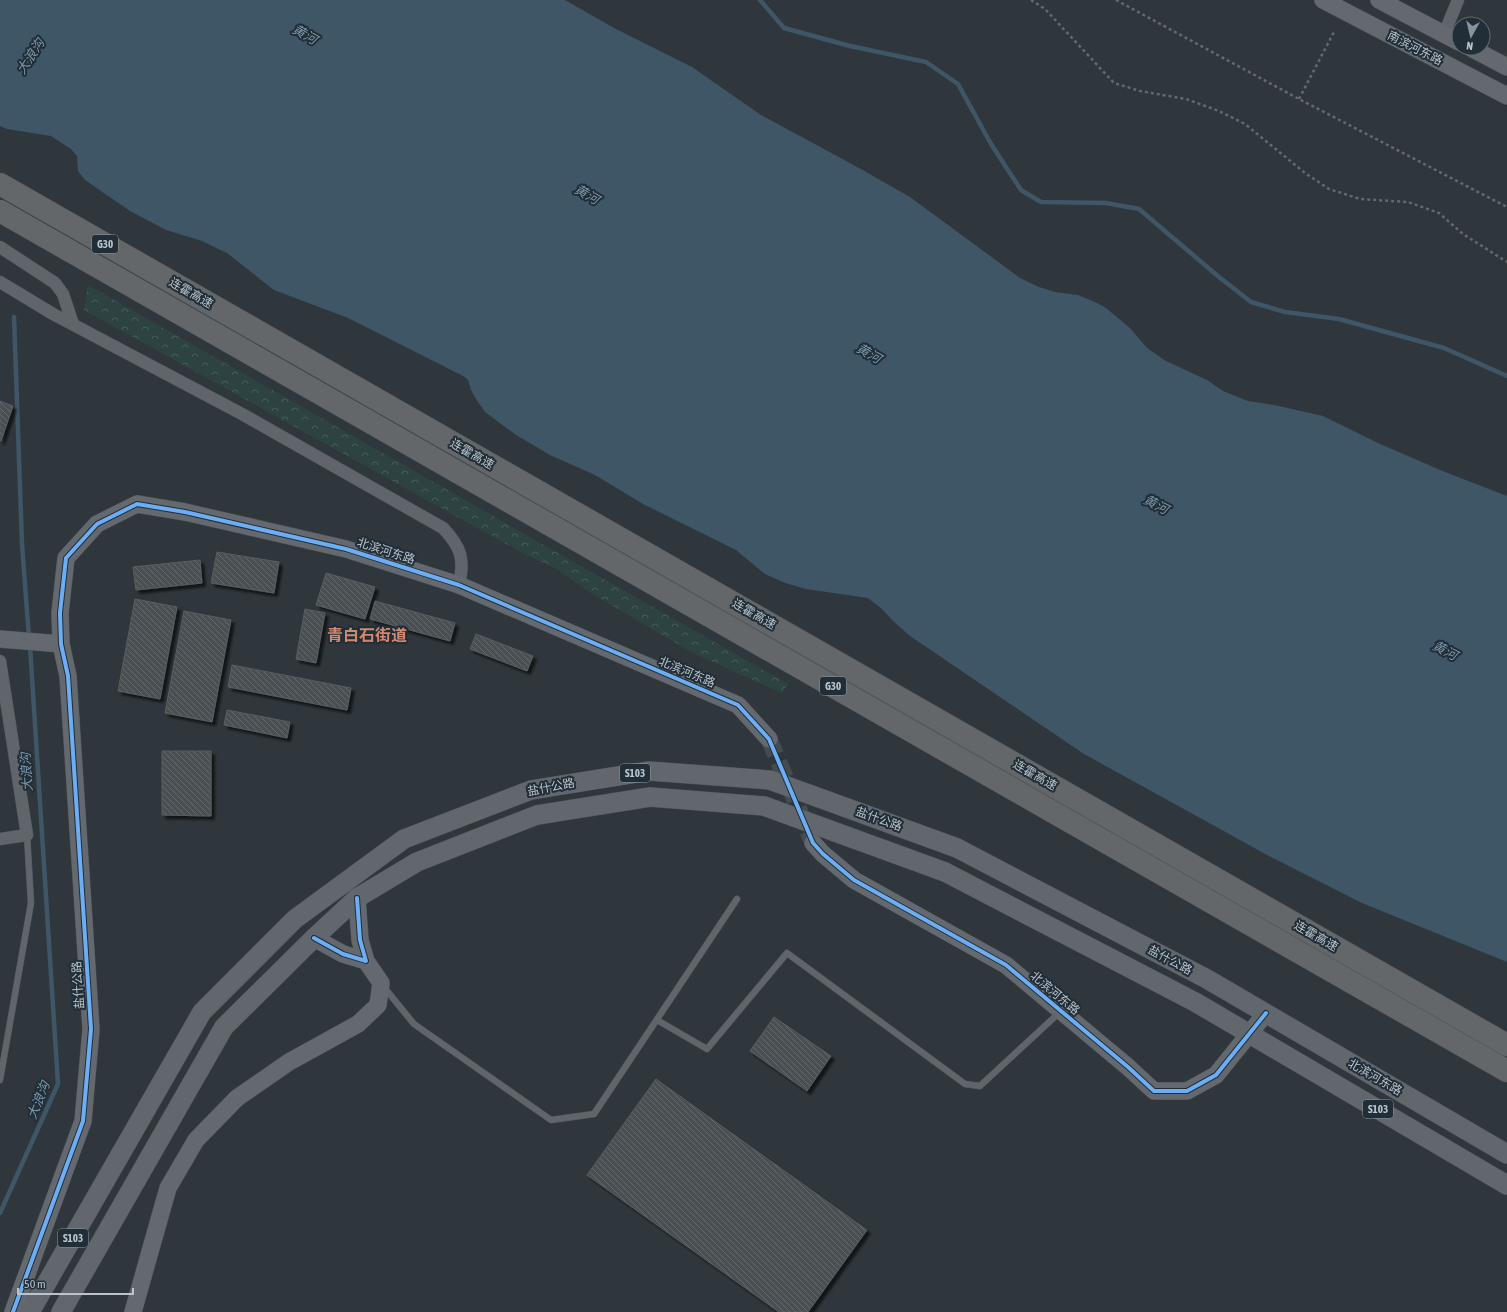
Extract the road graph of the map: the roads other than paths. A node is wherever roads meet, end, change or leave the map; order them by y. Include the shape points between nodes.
1 (1323, 0) edge
2 (1379, 0) edge
3 (1458, 0) edge
4 (1455, 16) edge
5 (1451, 37) edge
6 (1487, 56) edge
7 (1504, 65) edge
8 (1489, 86) junction
9 (1507, 96) edge
10 (0, 184) edge
11 (0, 211) edge
12 (0, 247) edge
13 (0, 282) edge
14 (73, 324) junction
15 (459, 585) junction
16 (5, 639) edge
17 (53, 644) junction
18 (0, 661) edge
19 (769, 739) tunnel mouth
20 (27, 835) junction
21 (0, 839) edge
22 (813, 843) tunnel mouth
23 (357, 898) junction
24 (737, 899) dead end
25 (314, 938) junction
26 (366, 961) junction
27 (381, 983) junction
28 (1061, 1011) junction
29 (1266, 1013) junction
30 (657, 1020) junction
31 (1250, 1034) junction
32 (1507, 1045) edge
33 (1507, 1071) edge
34 (0, 1080) edge
35 (1507, 1154) edge
36 (1507, 1185) edge
37 (12, 1312) edge
38 (30, 1312) edge
39 (61, 1312) edge
40 (133, 1312) edge

1 - 8 street, 南滨河东路
2 - 5 street
3 - 4 street
6 - 7 street
7 - 8 street
8 - 9 street, 南滨河东路
10 - 32 highway, 连霍高速 / G30
11 - 33 highway, 连霍高速 / G30
12 - 14 street via 55,283 63,294
13 - 14 street
14 - 15 street via 242,414 443,528 454,539 461,554 463,570
15 - 17 street, 北滨河东路 via 346,549 185,512 137,504 97,524 66,558 60,613
15 - 19 street, 北滨河东路 via 738,705
16 - 17 street
17 - 37 street, 盐什公路 / S103 via 68,676 91,1029 83,1121
18 - 20 street
20 - 21 street
20 - 34 lane via 31,903
22 - 28 street, 北滨河东路 via 854,880 1006,965
23 - 25 main road, 盐什公路 / S103
23 - 26 street via 360,940
23 - 31 main road, 盐什公路 / S103 via 416,862 537,815 650,798 764,806 945,872 1195,1002
24 - 30 lane
25 - 26 street via 343,954
25 - 39 main road, 盐什公路 / S103 via 224,1027
26 - 27 street
27 - 30 lane via 414,1024 551,1120 594,1114
27 - 40 street via 378,1005 358,1024 289,1062 237,1098 196,1140 168,1188
28 - 30 lane via 980,1086 965,1084 787,953 707,1049
28 - 31 street, 北滨河东路 via 1154,1091 1187,1091 1216,1075
29 - 31 street, 北滨河东路
29 - 35 main road, 北滨河东路 / S103
29 - 38 main road, 盐什公路 / S103 via 1207,979 957,848 770,780 649,771 530,790 404,839 295,919 202,1012
31 - 36 main road, S103

